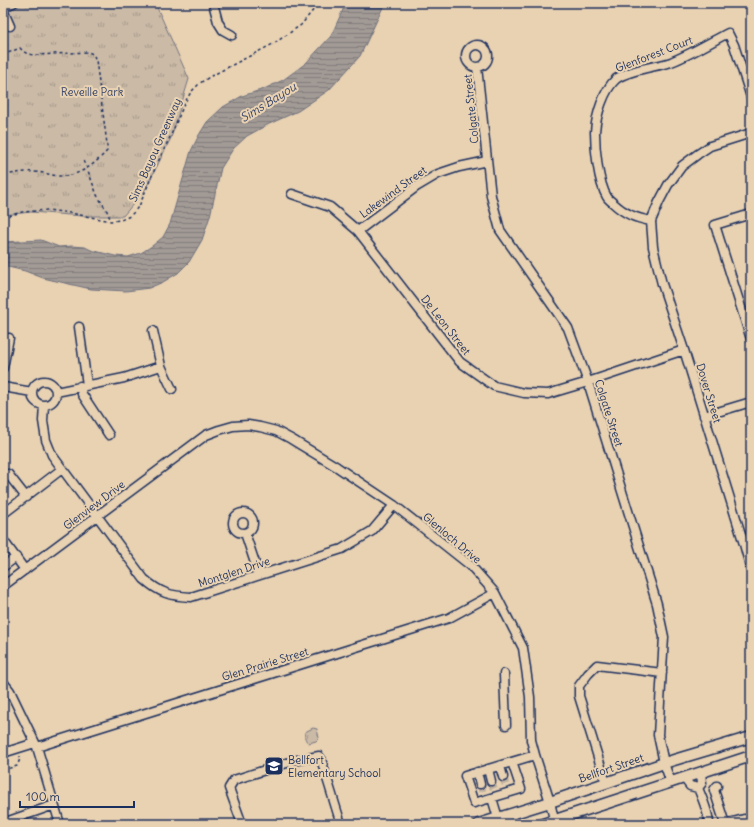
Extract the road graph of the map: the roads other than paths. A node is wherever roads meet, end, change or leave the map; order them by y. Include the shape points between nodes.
1 (13, 3) edge
2 (212, 3) edge
3 (3, 9) edge
4 (10, 26) dead end
5 (232, 34) dead end
6 (477, 67) dead end
7 (751, 97) edge
8 (751, 133) edge
9 (487, 161) junction
10 (292, 194) dead end
11 (751, 214) edge
12 (651, 221) junction
13 (358, 231) junction
14 (79, 327) dead end
15 (153, 331) dead end
16 (9, 338) dead end
17 (751, 339) edge
18 (5, 350) edge
19 (684, 350) junction
20 (161, 366) junction
21 (3, 368) edge
22 (588, 382) junction
23 (83, 386) junction
24 (3, 387) edge
25 (172, 389) dead end
26 (32, 392) junction
27 (56, 392) junction
28 (751, 402) edge
29 (44, 405) junction
30 (704, 416) junction
31 (109, 435) dead end
32 (198, 440) joint
33 (62, 469) junction
34 (8, 474) dead end
35 (26, 497) junction
36 (394, 505) junction
37 (3, 514) edge
38 (97, 516) junction
39 (245, 533) dead end
40 (3, 540) edge
41 (16, 557) junction
42 (3, 566) edge
43 (25, 570) junction
44 (751, 570) edge
45 (259, 575) junction
46 (3, 586) edge
47 (495, 592) junction
48 (662, 673) junction
49 (504, 674) dead end
50 (3, 682) edge
51 (506, 725) dead end
52 (751, 737) edge
53 (36, 745) junction
54 (3, 753) edge
55 (535, 755) junction
56 (751, 756) edge
57 (512, 762) junction
58 (664, 763) junction
59 (500, 766) junction
60 (488, 769) junction
61 (477, 772) junction
62 (701, 773) junction
63 (503, 777) tunnel mouth
64 (684, 778) junction
65 (491, 781) tunnel mouth
66 (606, 783) junction
67 (670, 783) junction
68 (480, 784) tunnel mouth
69 (717, 786) dead end
70 (698, 788) junction
71 (490, 796) junction
72 (550, 802) junction
73 (54, 805) junction
74 (498, 818) junction
75 (744, 819) dead end
76 (555, 822) edge
77 (3, 823) edge
78 (60, 824) edge
79 (242, 824) edge
80 (342, 824) edge
81 (479, 824) edge
82 (543, 824) edge
83 (709, 824) edge

1 - 3 street
2 - 5 street via 223,30
3 - 4 street
6 - 9 street, Colgate Street
7 - 12 street, Glenforest Court via 728,33 670,62 618,78 609,86 599,110 596,131 599,177 607,197 621,211
8 - 12 street via 710,146 682,166 668,185
9 - 13 street, Lakewind Street via 438,174 416,187
9 - 22 street, Colgate Street via 491,196 500,230 568,328
10 - 13 street, De Leon Street via 330,206
11 - 17 street via 715,225
12 - 19 street, Dover Street via 653,247 662,284
13 - 22 street, De Leon Street via 460,362 494,386 524,393 548,394
14 - 23 street
15 - 20 street
16 - 18 street
18 - 21 street
19 - 22 street, De Leon Street
19 - 30 street, Dover Street
20 - 23 street via 124,378
20 - 25 street
22 - 48 street, Colgate Street via 657,604 664,637
23 - 27 street
23 - 31 street via 82,394
24 - 26 street
26 - 27 street via 35,384 46,381 53,385
26 - 29 street via 36,402
27 - 29 street via 51,402
28 - 30 street
29 - 33 street, Montglen Drive via 46,440
30 - 44 street, Dover Street
32 - 36 street, Glenloch Drive via 233,426 248,425 276,431 338,467
32 - 38 street, Glenview Drive
33 - 35 street
33 - 38 street, Montglen Drive
34 - 35 street
35 - 37 street
36 - 45 street, Montglen Drive via 372,531 358,541 342,549
36 - 47 street, Glenloch Drive via 470,566
38 - 43 street, Glenview Drive
38 - 45 street, Montglen Drive via 144,579 165,593 191,597
39 - 45 street
40 - 41 street
41 - 42 street
41 - 43 street
43 - 46 street, Glenview Drive
47 - 53 street, Glen Prairie Street via 449,618
47 - 55 street, Glenloch Drive via 523,648 530,697 531,740
48 - 58 street, Colgate Street via 658,735
48 - 66 street via 597,666 579,686 579,696
49 - 51 street
50 - 53 street via 10,691
52 - 58 main road, Bellfort Street
53 - 54 street, Glen Prairie Street
53 - 73 street
55 - 57 street
55 - 72 street, Glenloch Drive
56 - 62 main road
57 - 59 street
57 - 71 street via 521,790 507,790
58 - 66 main road, Bellfort Street
58 - 67 street, Colgate Street
59 - 60 street
59 - 63 street
60 - 61 street
60 - 65 street
61 - 68 street
61 - 71 street via 465,776 474,803
62 - 64 main road
62 - 70 street via 702,783
64 - 67 main road
64 - 70 street via 690,786
66 - 72 main road, Bellfort Street
67 - 76 main road
69 - 75 street via 714,790 725,824
70 - 83 street
71 - 74 street
72 - 74 main road, Bellfort Street
72 - 76 street, Glenloch Drive
73 - 77 street
73 - 78 street
74 - 81 main road, Bellfort Street
76 - 82 main road
79 - 80 street via 229,788 234,780 293,761 319,756

